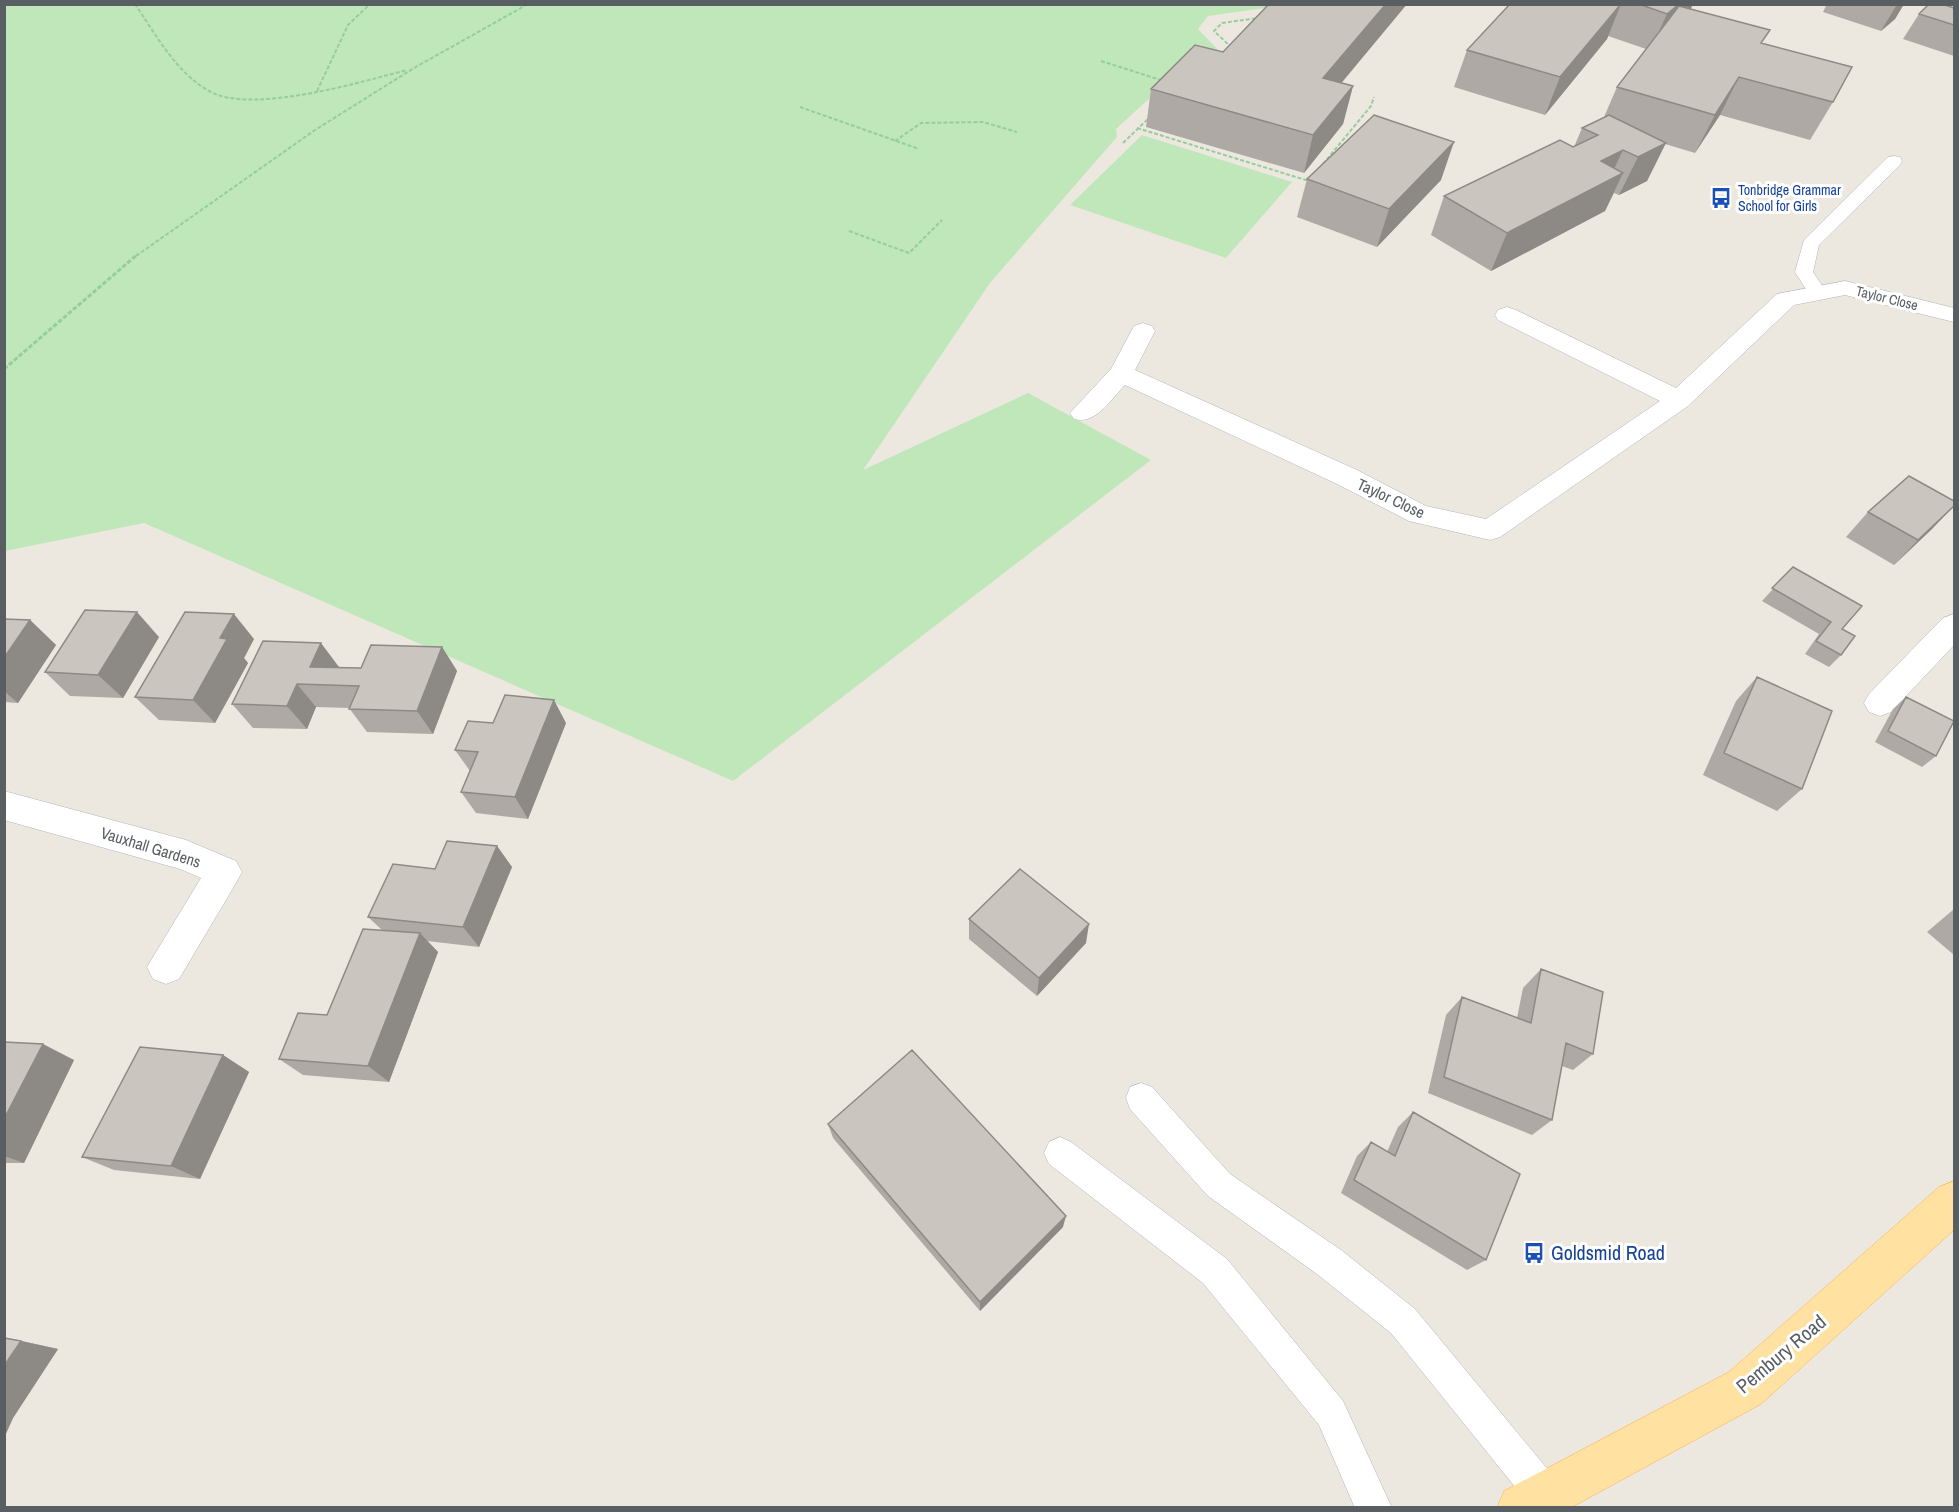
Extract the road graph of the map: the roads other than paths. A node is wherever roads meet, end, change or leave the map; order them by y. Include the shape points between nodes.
1 (1894, 161) dead end
2 (1818, 293) junction
3 (1507, 315) dead end
4 (1954, 315) edge
5 (1143, 331) dead end
6 (1121, 373) junction
7 (1679, 400) junction
8 (1083, 413) dead end
9 (1954, 626) edge
10 (1880, 703) dead end
11 (4, 805) edge
12 (166, 967) dead end
13 (1141, 1098) dead end
14 (1059, 1153) dead end
15 (1954, 1202) edge
16 (1533, 1501) edge
17 (1374, 1508) edge

1 - 2 lane via 1810,244 1804,272
2 - 4 street, Taylor Close via 1845,288
2 - 7 street, Taylor Close via 1786,299
3 - 7 street
5 - 6 street
6 - 7 street, Taylor Close via 1419,514 1490,530
6 - 8 street
9 - 10 street
11 - 12 street, Vauxhall Gardens via 186,855 224,872
13 - 16 lane via 1219,1185 1329,1262 1403,1322
14 - 17 lane via 1215,1271 1331,1413
15 - 16 main road, Pembury Road via 1745,1388

